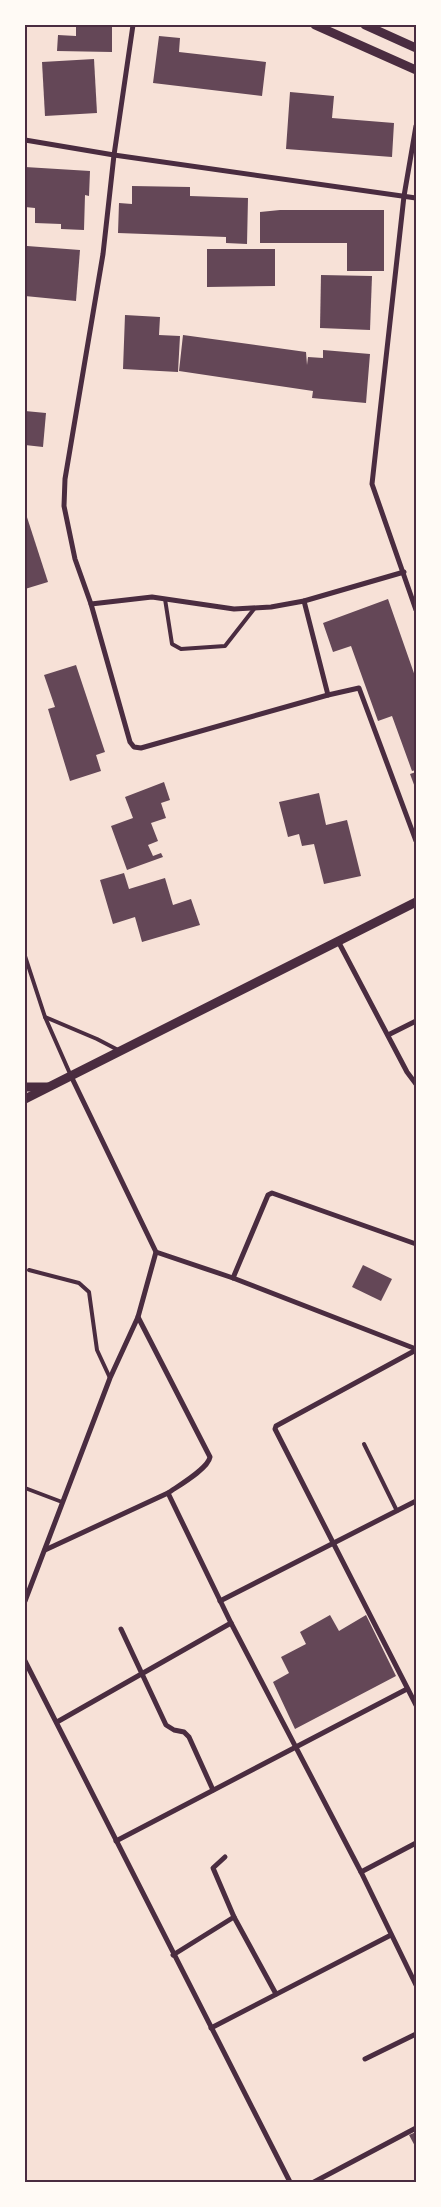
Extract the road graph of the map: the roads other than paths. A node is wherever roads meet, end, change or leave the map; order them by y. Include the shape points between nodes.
1 (133, 25) edge
2 (315, 25) edge
3 (365, 25) edge
4 (416, 48) edge
5 (416, 70) edge
6 (416, 126) edge
7 (25, 140) edge
8 (114, 155) junction
9 (404, 196) junction
10 (416, 198) edge
11 (404, 572) junction
12 (166, 599) junction
13 (304, 601) junction
14 (91, 604) junction
15 (254, 609) junction
16 (416, 610) edge
17 (328, 695) junction
18 (416, 840) edge
19 (416, 902) edge
20 (338, 941) junction
21 (25, 956) edge
22 (46, 1017) junction
23 (416, 1021) edge
24 (388, 1035) junction
25 (120, 1051) junction
26 (70, 1076) junction
27 (416, 1084) edge
28 (25, 1087) edge
29 (50, 1087) junction
30 (25, 1098) edge
31 (416, 1244) edge
32 (156, 1252) junction
33 (29, 1270) dead end
34 (233, 1278) junction
35 (138, 1317) junction
36 (416, 1350) edge
37 (110, 1378) junction
38 (364, 1444) dead end
39 (25, 1488) edge
40 (168, 1493) junction
41 (416, 1501) edge
42 (62, 1502) junction
43 (397, 1511) junction
44 (333, 1545) junction
45 (45, 1550) junction
46 (220, 1601) junction
47 (25, 1602) edge
48 (231, 1623) junction
49 (121, 1629) dead end
50 (25, 1661) edge
51 (141, 1674) junction
52 (407, 1689) junction
53 (416, 1705) edge
54 (57, 1722) junction
55 (296, 1746) junction
56 (213, 1790) junction
57 (116, 1840) junction
58 (416, 1843) edge
59 (225, 1857) dead end
60 (361, 1872) junction
61 (234, 1917) junction
62 (391, 1935) junction
63 (173, 1955) junction
64 (416, 1985) edge
65 (276, 1994) junction
66 (211, 2028) junction
67 (416, 2034) edge
68 (365, 2059) dead end
69 (416, 2128) edge
70 (290, 2182) edge
71 (314, 2182) edge

1 - 8 street
2 - 5 street
3 - 4 street
6 - 9 street
7 - 8 street
8 - 9 street
8 - 14 street via 103,254 65,479 64,506 74,559
9 - 10 street
9 - 11 street via 372,484
11 - 13 street
11 - 16 street
12 - 14 street via 152,597
12 - 15 street
12 - 15 lane via 172,644 181,649 225,646
13 - 15 street
13 - 17 street
14 - 17 street via 130,742 136,748
17 - 18 street via 356,688 362,692
19 - 20 street
20 - 24 street
20 - 25 street
21 - 22 lane
22 - 25 lane
22 - 26 lane
23 - 24 street
24 - 27 street
25 - 26 street
26 - 29 street
26 - 32 street
28 - 29 street
29 - 30 street
31 - 34 street via 272,1193 268,1195
32 - 34 street
32 - 35 street
33 - 37 lane via 79,1283 88,1292 96,1350
34 - 36 street
35 - 37 street
35 - 40 street via 210,1456 208,1462 189,1479
36 - 44 street via 276,1426
37 - 42 street
38 - 43 lane
39 - 42 lane
40 - 45 street
40 - 46 street
41 - 43 street
42 - 45 street
43 - 44 street
44 - 46 street
44 - 52 street
45 - 47 street
46 - 48 street
48 - 51 street
48 - 55 street
49 - 51 street
50 - 54 street
51 - 54 street
51 - 56 street via 166,1725 188,1737
52 - 53 street
52 - 55 street
54 - 57 street
55 - 56 street
55 - 60 street
56 - 57 street
57 - 63 street
58 - 60 street
59 - 61 street via 213,1868
60 - 62 street
61 - 63 street
61 - 65 street
62 - 64 street
62 - 65 street
63 - 66 street
65 - 66 street
66 - 70 street
67 - 68 street
69 - 71 street

